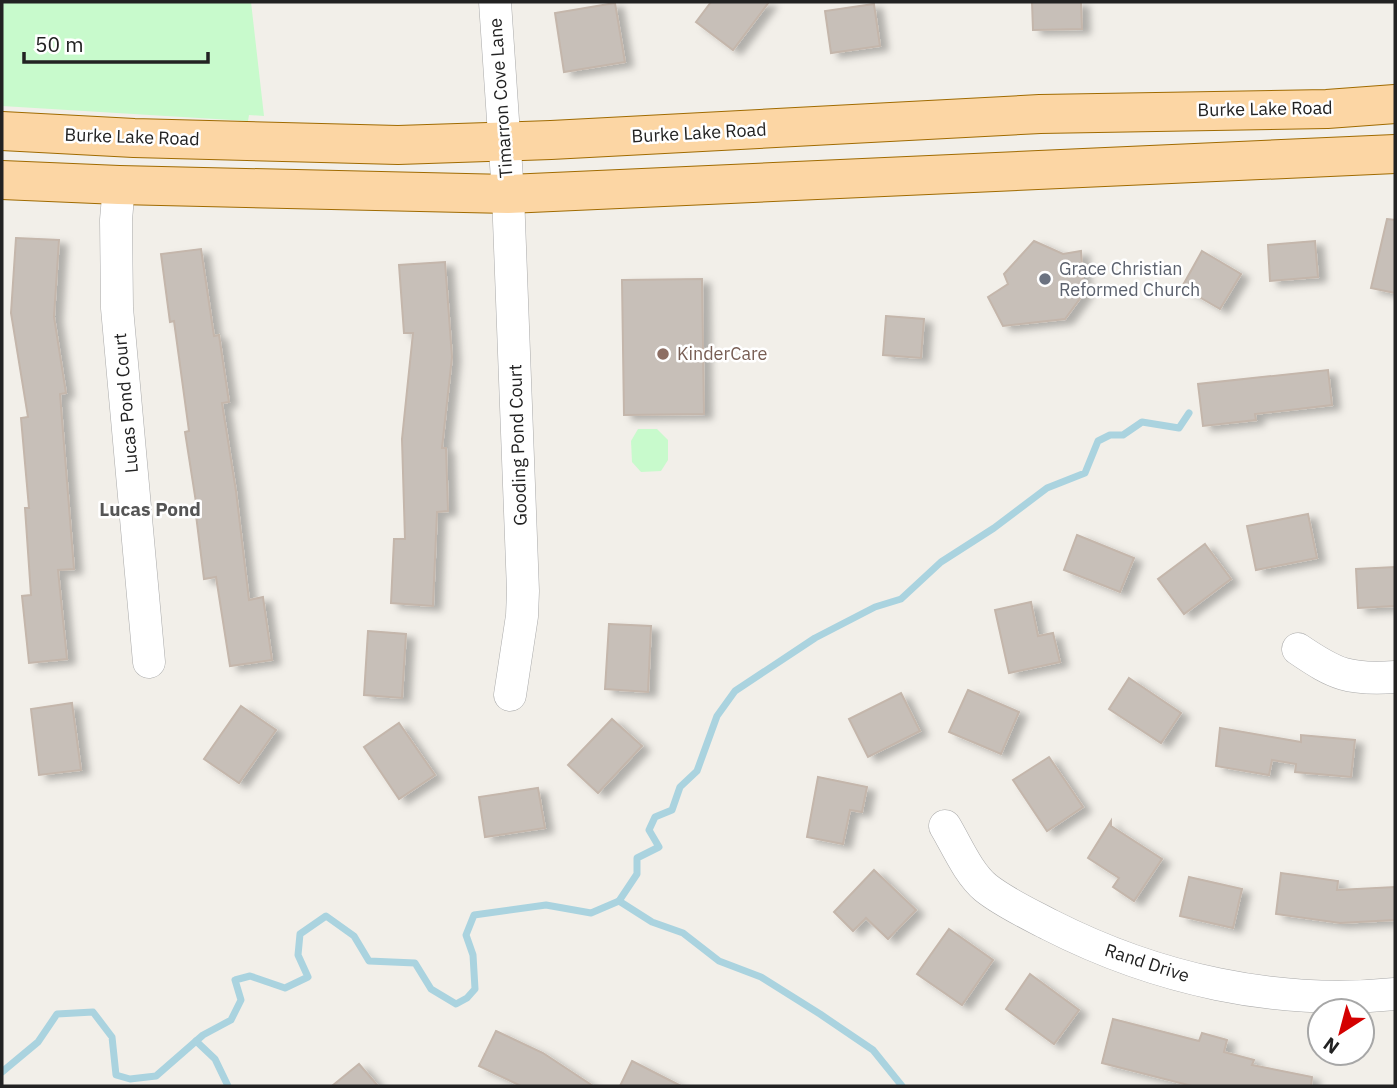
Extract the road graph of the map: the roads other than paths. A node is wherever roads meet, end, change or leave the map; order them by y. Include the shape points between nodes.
1 (495, 2) edge
2 (1395, 104) edge
3 (2, 131) edge
4 (503, 142) junction
5 (1395, 154) edge
6 (2, 180) edge
7 (119, 185) junction
8 (508, 194) junction
9 (1298, 649) dead end
10 (149, 662) dead end
11 (1395, 677) edge
12 (510, 695) dead end
13 (945, 826) dead end
14 (1395, 994) edge

1 - 4 street, Timarron Cove Lane
2 - 4 main road, Burke Lake Road via 1040,114
3 - 4 main road, Burke Lake Road via 398,145
4 - 8 street, Timarron Cove Lane
5 - 8 main road
6 - 7 main road
7 - 8 main road
7 - 10 street, Lucas Pond Court via 117,308
8 - 12 street, Gooding Pond Court via 523,591
9 - 11 street via 1339,673 1364,679
13 - 14 street, Rand Drive via 986,888 1081,941 1137,963 1248,989 1308,996

